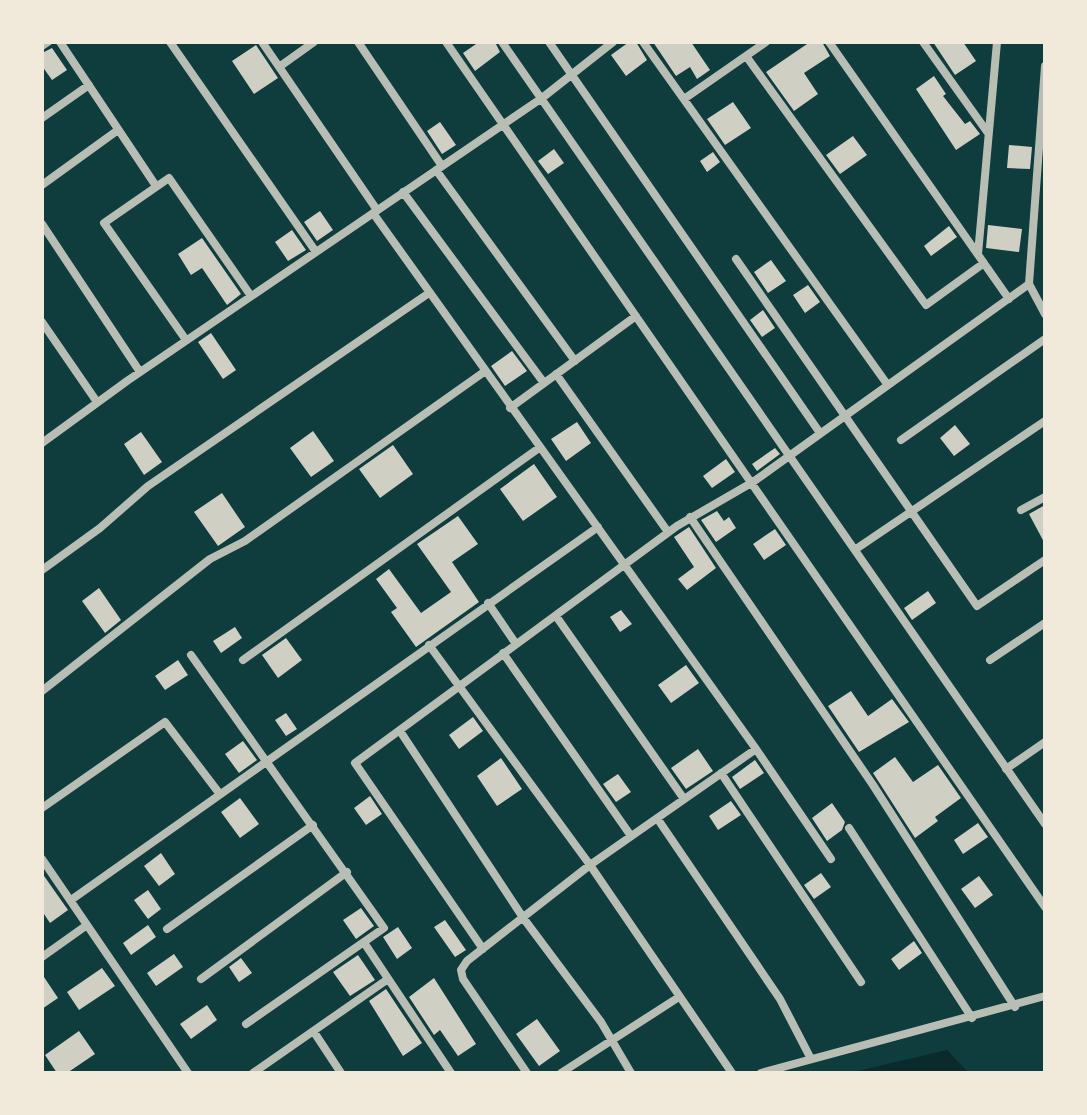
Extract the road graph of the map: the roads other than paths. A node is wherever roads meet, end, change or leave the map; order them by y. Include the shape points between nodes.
1 (48, 42) edge
2 (60, 42) edge
3 (170, 42) edge
4 (262, 42) edge
5 (314, 42) edge
6 (358, 42) edge
7 (446, 42) edge
8 (502, 42) edge
9 (549, 42) edge
10 (613, 42) edge
11 (643, 42) edge
12 (766, 42) edge
13 (829, 42) edge
14 (923, 42) edge
15 (997, 42) edge
16 (42, 46) edge
17 (746, 56) junction
18 (1045, 66) edge
19 (279, 67) junction
20 (572, 76) junction
21 (89, 85) junction
22 (542, 98) junction
23 (684, 99) junction
24 (42, 118) edge
25 (502, 125) junction
26 (118, 130) junction
27 (989, 133) junction
28 (439, 168) junction
29 (42, 185) edge
30 (156, 186) junction
31 (403, 192) junction
32 (375, 212) junction
33 (42, 224) edge
34 (316, 252) junction
35 (736, 259) dead end
36 (981, 259) junction
37 (1029, 284) junction
38 (429, 293) junction
39 (251, 296) junction
40 (1009, 299) junction
41 (1045, 314) edge
42 (636, 316) junction
43 (43, 324) edge
44 (1045, 339) edge
45 (186, 340) junction
46 (575, 361) junction
47 (140, 372) junction
48 (484, 372) junction
49 (556, 374) junction
50 (544, 383) junction
51 (887, 384) junction
52 (97, 402) junction
53 (510, 408) junction
54 (843, 414) junction
55 (1045, 421) edge
56 (820, 433) junction
57 (901, 440) dead end
58 (42, 443) edge
59 (539, 448) junction
60 (791, 453) junction
61 (753, 482) junction
62 (1045, 497) edge
63 (1021, 510) dead end
64 (912, 513) junction
65 (690, 517) junction
66 (598, 527) junction
67 (668, 532) junction
68 (856, 549) junction
69 (1045, 560) edge
70 (625, 567) junction
71 (42, 570) edge
72 (488, 603) junction
73 (556, 616) junction
74 (1045, 623) edge
75 (516, 644) junction
76 (429, 645) junction
77 (503, 653) junction
78 (191, 655) dead end
79 (243, 660) dead end
80 (990, 660) dead end
81 (458, 686) junction
82 (42, 691) edge
83 (400, 731) junction
84 (1045, 742) edge
85 (756, 749) junction
86 (267, 761) junction
87 (1006, 769) junction
88 (721, 773) junction
89 (219, 793) junction
90 (684, 799) junction
91 (42, 808) edge
92 (657, 818) junction
93 (1045, 824) edge
94 (313, 825) junction
95 (849, 828) dead end
96 (631, 836) junction
97 (42, 859) edge
98 (831, 859) dead end
99 (590, 865) junction
100 (347, 872) junction
101 (71, 900) junction
102 (1045, 907) edge
103 (524, 919) junction
104 (87, 925) junction
105 (167, 929) dead end
106 (365, 944) junction
107 (483, 949) junction
108 (42, 957) edge
109 (201, 979) dead end
110 (388, 979) junction
111 (861, 982) dead end
112 (1045, 996) edge
113 (679, 997) junction
114 (1015, 1007) junction
115 (972, 1018) junction
116 (246, 1024) dead end
117 (314, 1032) junction
118 (612, 1040) junction
119 (810, 1057) junction
120 (188, 1073) edge
121 (253, 1073) edge
122 (341, 1073) edge
123 (451, 1073) edge
124 (527, 1073) edge
125 (561, 1073) edge
126 (631, 1073) edge
127 (732, 1073) edge
128 (761, 1073) edge

1 - 16 street
2 - 21 street
3 - 34 street
4 - 19 street
5 - 19 street
6 - 28 street
7 - 25 street
8 - 22 street
9 - 20 street
10 - 20 street
11 - 23 street
12 - 17 street
13 - 36 street
14 - 27 street
15 - 27 street
17 - 23 street
17 - 36 street via 926,305
18 - 37 street
19 - 32 street
20 - 22 street
20 - 56 street
21 - 24 street
21 - 26 street
22 - 25 street
22 - 60 street
23 - 51 street
25 - 28 street
25 - 42 street
26 - 29 street
26 - 30 street
27 - 36 street
28 - 31 street
28 - 46 street
30 - 39 street via 169,178
30 - 45 street via 104,223
31 - 32 street
31 - 50 street
32 - 34 street
32 - 38 street
33 - 47 street
34 - 39 street
35 - 54 street
36 - 40 street
37 - 40 street
37 - 41 street
38 - 48 street
38 - 71 street via 148,486
39 - 45 street
40 - 51 street
42 - 46 street
42 - 61 street
43 - 52 street
44 - 57 street
45 - 47 street
46 - 49 street
47 - 52 street
48 - 53 street
48 - 82 street via 245,541 210,559
49 - 50 street
49 - 67 street
50 - 53 street
51 - 54 street
52 - 58 street
53 - 59 street
54 - 56 street
54 - 64 street
55 - 64 street
56 - 60 street
59 - 66 street
59 - 79 street
60 - 61 street
60 - 68 street
61 - 65 street
61 - 102 street
62 - 63 street
64 - 68 street
64 - 69 street via 977,606
65 - 67 street
65 - 114 street via 873,785
66 - 70 street
66 - 72 street
67 - 70 street
68 - 87 street
70 - 73 street
70 - 85 street
72 - 75 street
72 - 76 street
73 - 75 street
73 - 90 street
74 - 80 street
75 - 77 street
76 - 81 street
76 - 86 street
77 - 81 street
77 - 96 street
78 - 86 street
81 - 83 street
81 - 99 street
83 - 103 street
83 - 107 street via 355,763
84 - 87 street
85 - 88 street
85 - 98 street
86 - 89 street
86 - 94 street
87 - 93 street
88 - 90 street
88 - 111 street
89 - 91 street via 165,722
89 - 101 street
90 - 92 street
92 - 96 street
92 - 119 street via 780,999
94 - 100 street
94 - 105 street
95 - 115 street
96 - 99 street
97 - 101 street
99 - 103 street
99 - 113 street
100 - 106 street via 384,928
100 - 109 street
101 - 104 street
103 - 107 street
103 - 118 street
104 - 108 street
104 - 120 street
106 - 110 street
106 - 116 street
107 - 124 street via 461,970 463,979
110 - 117 street
110 - 123 street
112 - 114 street
113 - 118 street
113 - 127 street
114 - 115 street
115 - 119 street
117 - 121 street
117 - 122 street
118 - 125 street
118 - 126 street
119 - 128 street

